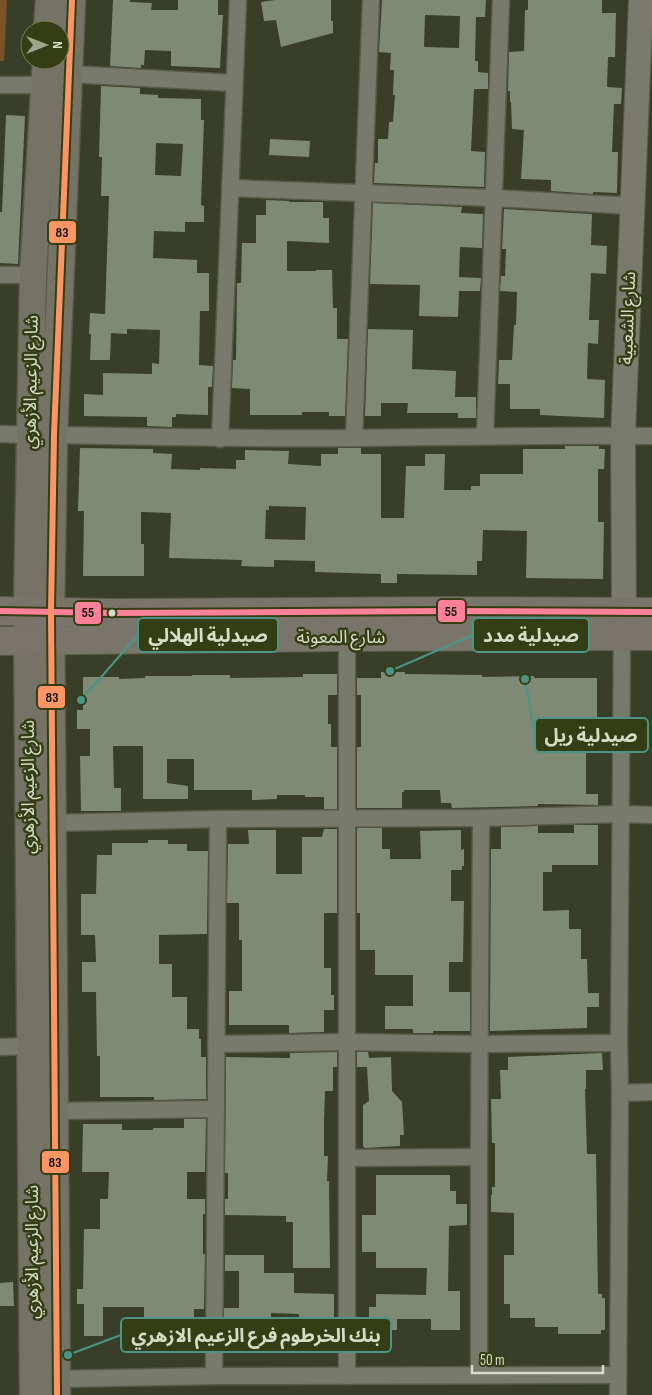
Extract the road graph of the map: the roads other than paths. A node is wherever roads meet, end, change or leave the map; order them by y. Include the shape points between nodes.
1 (49, 0) edge
2 (72, 0) edge
3 (238, 0) edge
4 (372, 0) edge
5 (501, 0) edge
6 (641, 0) edge
7 (48, 20) edge
8 (46, 72) edge
9 (645, 73) edge
10 (69, 74) junction
11 (234, 82) junction
12 (0, 85) edge
13 (230, 188) junction
14 (364, 192) junction
15 (494, 198) junction
16 (632, 206) junction
17 (0, 274) edge
18 (33, 275) junction
19 (0, 434) edge
20 (42, 435) junction
21 (485, 436) junction
22 (623, 436) junction
23 (652, 436) edge
24 (220, 438) junction
25 (354, 438) junction
26 (0, 611) edge
27 (39, 611) junction
28 (652, 612) edge
29 (623, 624) junction
30 (652, 636) edge
31 (346, 637) junction
32 (0, 640) edge
33 (39, 640) junction
34 (620, 814) junction
35 (652, 815) edge
36 (347, 818) junction
37 (481, 818) junction
38 (218, 819) junction
39 (53, 823) junction
40 (348, 1042) junction
41 (619, 1043) junction
42 (216, 1044) junction
43 (479, 1044) junction
44 (30, 1046) junction
45 (0, 1047) edge
46 (620, 1092) junction
47 (652, 1092) edge
48 (216, 1109) junction
49 (55, 1111) junction
50 (479, 1157) junction
51 (347, 1158) junction
52 (479, 1375) junction
53 (618, 1375) junction
54 (214, 1376) junction
55 (347, 1376) junction
56 (57, 1387) edge
57 (33, 1395) edge
58 (618, 1395) edge

1 - 7 main road
2 - 10 main road, شارع الزعيم الأزهري
3 - 11 street
4 - 14 street
5 - 15 street
6 - 9 street, شارع الشعبية
8 - 12 street
8 - 18 main road, شارع الزعيم الأزهري
9 - 16 street, شارع الشعبية
10 - 11 street
10 - 20 main road, شارع الزعيم الأزهري
11 - 13 street
13 - 14 street
13 - 24 street
14 - 15 street
14 - 25 street
15 - 16 street
15 - 21 street
16 - 22 street, شارع الشعبية
17 - 18 street
18 - 20 main road, شارع الزعيم الأزهري
19 - 20 street
20 - 24 street
20 - 27 main road, شارع الزعيم الأزهري
21 - 22 street
21 - 25 street
22 - 23 street
22 - 29 street, شارع الشعبية
24 - 25 street
26 - 27 highway, شارع المعونة
27 - 29 highway, شارع المعونة via 112,614 438,611
27 - 33 main road, شارع الزعيم الأزهري
28 - 29 highway, شارع المعونة
29 - 30 highway, شارع المعونة
29 - 31 highway, شارع المعونة
29 - 34 street
31 - 33 highway, شارع المعونة
31 - 36 street
32 - 33 highway, شارع المعونة
33 - 39 main road, شارع الزعيم الأزهري
33 - 44 main road, شارع الزعيم الأزهري
34 - 35 street
34 - 37 street
34 - 41 street
36 - 37 street
36 - 38 street
36 - 40 street
37 - 43 street
38 - 39 street
38 - 42 street
39 - 49 main road, شارع الزعيم الأزهري
40 - 42 street
40 - 43 street
40 - 51 street
41 - 43 street
41 - 46 street
42 - 48 street
43 - 50 street
44 - 45 street
44 - 57 main road, شارع الزعيم الأزهري
46 - 47 street
46 - 53 street
48 - 49 street
48 - 54 street
49 - 56 main road, شارع الزعيم الأزهري
50 - 51 street
50 - 52 street
51 - 55 street
52 - 53 street
52 - 55 street
53 - 58 street
54 - 55 street
54 - 56 street

